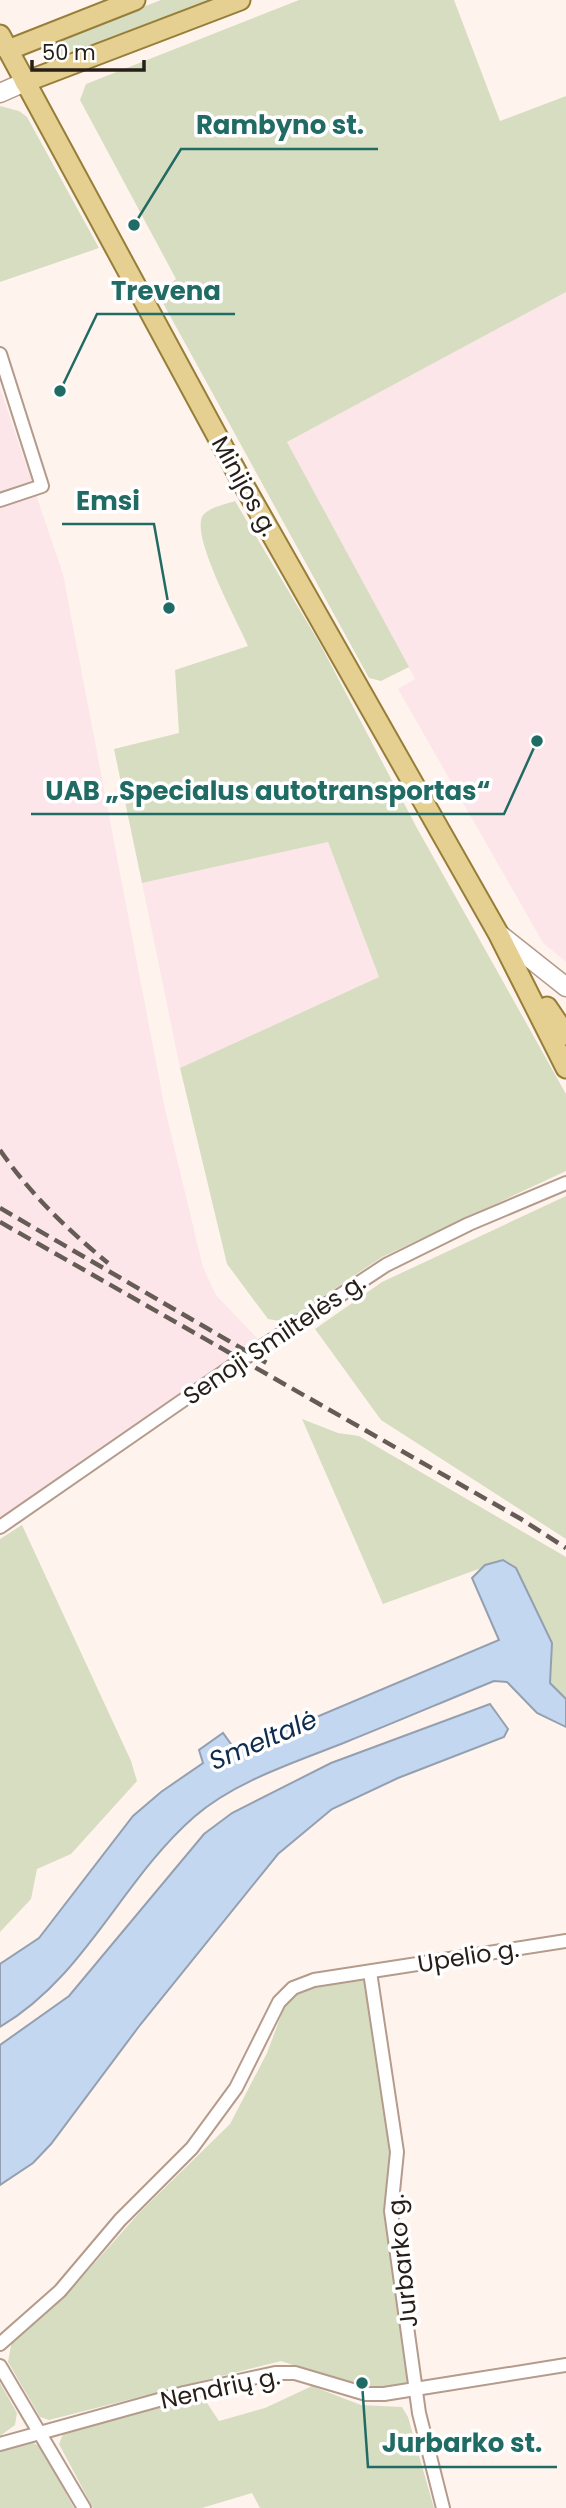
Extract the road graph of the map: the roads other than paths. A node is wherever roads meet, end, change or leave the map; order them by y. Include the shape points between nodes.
1 (135, 0) edge
2 (240, 0) edge
3 (3, 46) edge
4 (25, 82) junction
5 (0, 93) edge
6 (0, 354) edge
7 (0, 500) edge
8 (498, 933) junction
9 (566, 987) edge
10 (566, 1035) edge
11 (566, 1068) edge
12 (566, 1183) edge
13 (0, 1527) edge
14 (566, 1941) edge
15 (370, 1972) junction
16 (0, 2344) edge
17 (566, 2365) edge
18 (0, 2366) edge
19 (418, 2390) junction
20 (41, 2432) junction
21 (0, 2444) edge
22 (84, 2508) edge
23 (443, 2508) edge

1 - 3 main road
2 - 4 main road
3 - 4 main road, Minijos g.
4 - 5 street
4 - 8 main road, Minijos g. via 242,482
6 - 7 street via 42,486
8 - 9 street
8 - 10 main road, Minijos g.
8 - 11 main road, Minijos g.
12 - 13 street, Senoji Smiltelės g. via 386,1265
14 - 15 street, Upelio g.
15 - 16 street, Upelio g. via 314,1980 293,1989 279,2002 236,2088 192,2148 120,2220 60,2291
15 - 19 street, Jurbarko g. via 397,2152 391,2211
17 - 19 street, Nendrių g.
18 - 20 street
19 - 20 street, Nendrių g. via 366,2394 316,2377 275,2372
19 - 23 street, Jurbarko g. via 419,2413
20 - 21 street, Nendrių g.
20 - 22 street

